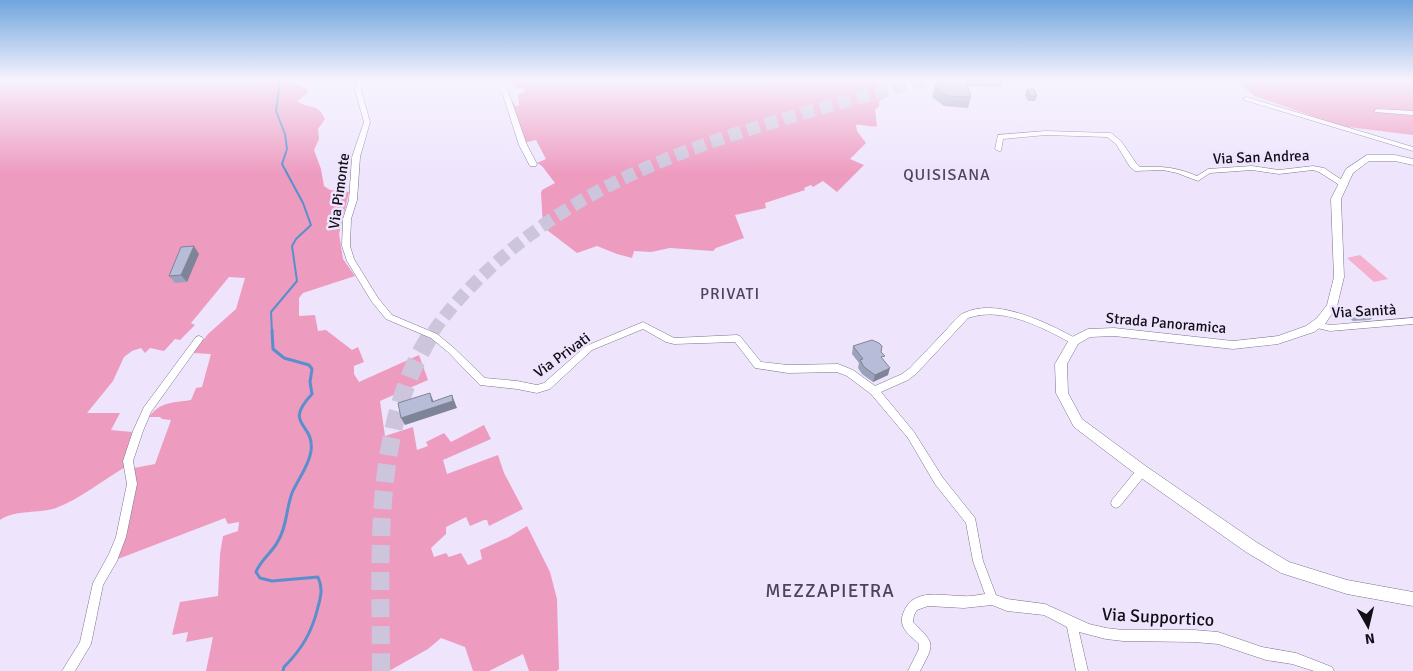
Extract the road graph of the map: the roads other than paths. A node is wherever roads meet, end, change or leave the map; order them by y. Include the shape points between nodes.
1 (364, 111) edge
2 (512, 111) edge
3 (1287, 111) edge
4 (1393, 111) edge
5 (1413, 113) edge
6 (999, 149) dead end
7 (1413, 149) edge
8 (1413, 162) edge
9 (533, 164) dead end
10 (1344, 184) junction
11 (397, 320) joint
12 (1413, 321) edge
13 (1316, 325) junction
14 (199, 339) dead end
15 (1074, 341) junction
16 (874, 391) junction
17 (1142, 471) junction
18 (1116, 503) dead end
19 (992, 599) junction
20 (1413, 599) edge
21 (1072, 622) junction
22 (68, 671) edge
23 (914, 671) edge
24 (1082, 671) edge
25 (1328, 671) edge

1 - 11 street, Via Pimonte via 367,122 354,167 353,200 345,230 346,246 350,259 375,300 389,317
2 - 9 street
3 - 7 street
4 - 5 street
6 - 10 street, Via San Andrea via 1000,137 1046,133 1106,134 1116,140 1138,169 1163,168 1198,180 1208,172 1223,170 1252,168 1279,172 1318,169
8 - 10 main road, Strada Panoramica via 1396,158 1367,158 1348,172
10 - 13 main road, Strada Panoramica via 1336,200 1339,276 1332,306
11 - 16 street, Via Privati via 434,336 483,382 537,389 547,386 589,348 644,325 674,341 737,338 758,365 770,368 838,368
12 - 13 street, Via Sanità via 1330,328
13 - 15 main road, Strada Panoramica via 1278,340 1233,345 1114,332 1088,333
14 - 22 street via 147,410 138,431 128,461 132,484 121,537 98,583 85,644
15 - 16 street via 1021,317 973,311 905,377
15 - 17 main road via 1061,364 1062,393 1078,423
16 - 19 street via 916,443 926,463 971,521 978,561
17 - 18 street
17 - 20 main road via 1286,568 1347,587
19 - 21 street, Via Supportico via 1007,605 1044,610
19 - 23 street via 964,602 925,600 916,604 908,614 908,624 925,642 925,650
21 - 24 street
21 - 25 street, Via Supportico via 1090,631 1111,634 1223,638 1265,654 1293,658

